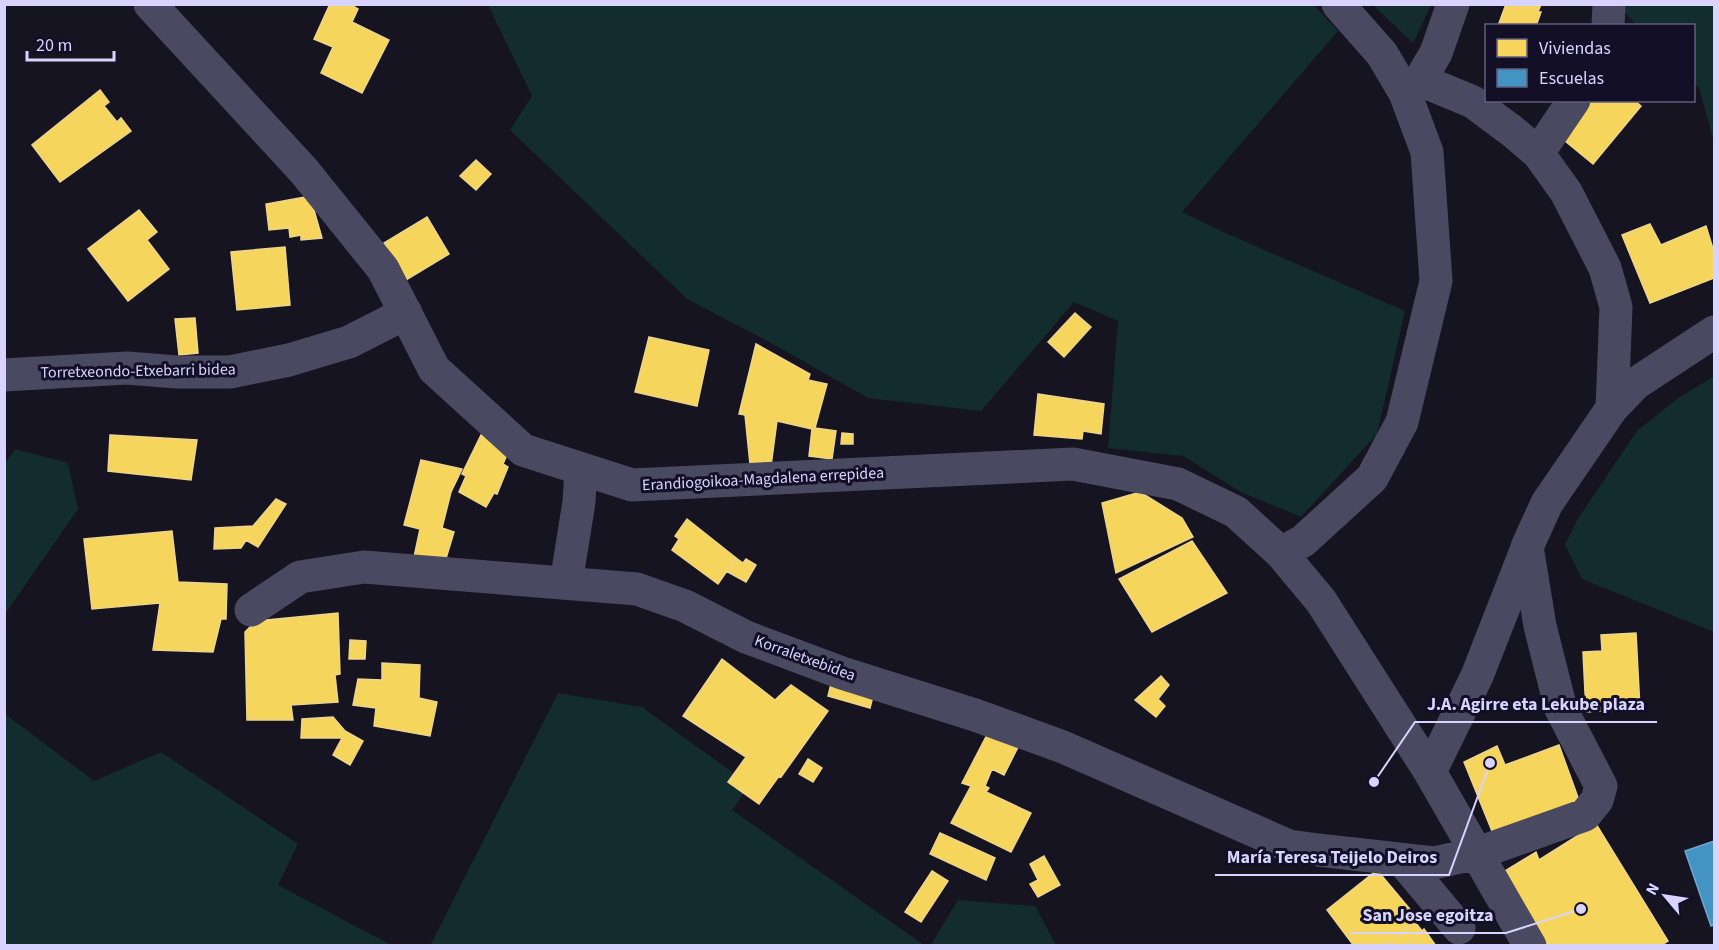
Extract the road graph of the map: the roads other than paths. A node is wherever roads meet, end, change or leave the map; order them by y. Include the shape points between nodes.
1 (150, 4) edge
2 (1338, 4) edge
3 (1453, 4) edge
4 (1609, 4) edge
5 (1608, 24) edge
6 (1413, 86) junction
7 (1573, 102) edge
8 (1538, 153) junction
9 (406, 314) junction
10 (1714, 332) edge
11 (4, 375) edge
12 (1612, 408) junction
13 (581, 469) junction
14 (1527, 547) junction
15 (1281, 553) junction
16 (566, 583) junction
17 (251, 610) dead end
18 (1430, 772) junction
19 (1478, 853) junction
20 (1402, 860) junction
21 (1459, 928) dead end
22 (1530, 945) edge

1 - 9 street, Erandiogoikoa-Magdalena errepidea via 311,180 383,269
2 - 6 street
3 - 6 street via 1436,53
4 - 5 street
6 - 8 street via 1473,102
6 - 15 street via 1427,152 1436,281 1402,422 1372,478 1303,541
7 - 8 street
8 - 12 street via 1584,225 1614,297
9 - 11 street, Torretxeondo-Etxebarri bidea via 349,342 290,360 230,372 127,368
9 - 13 street, Erandiogoikoa-Magdalena errepidea via 434,369 523,450
10 - 12 street via 1635,384
12 - 14 street via 1547,503
13 - 15 street, Erandiogoikoa-Magdalena errepidea via 632,485 1073,464 1178,484 1236,512
13 - 16 street
14 - 18 street via 1477,676
14 - 19 street, Korraletxebidea via 1540,626 1561,709 1601,786 1597,800 1585,815
15 - 18 street, Erandiogoikoa-Magdalena errepidea via 1320,601
16 - 17 street, Korraletxebidea via 364,567 300,577
16 - 20 street, Korraletxebidea via 637,589 686,606 746,637 1063,747 1289,846
18 - 19 street, Erandiogoikoa-Magdalena errepidea
19 - 20 street, Korraletxebidea via 1434,863
19 - 22 street, Erandiogoikoa-Magdalena errepidea
20 - 21 street

